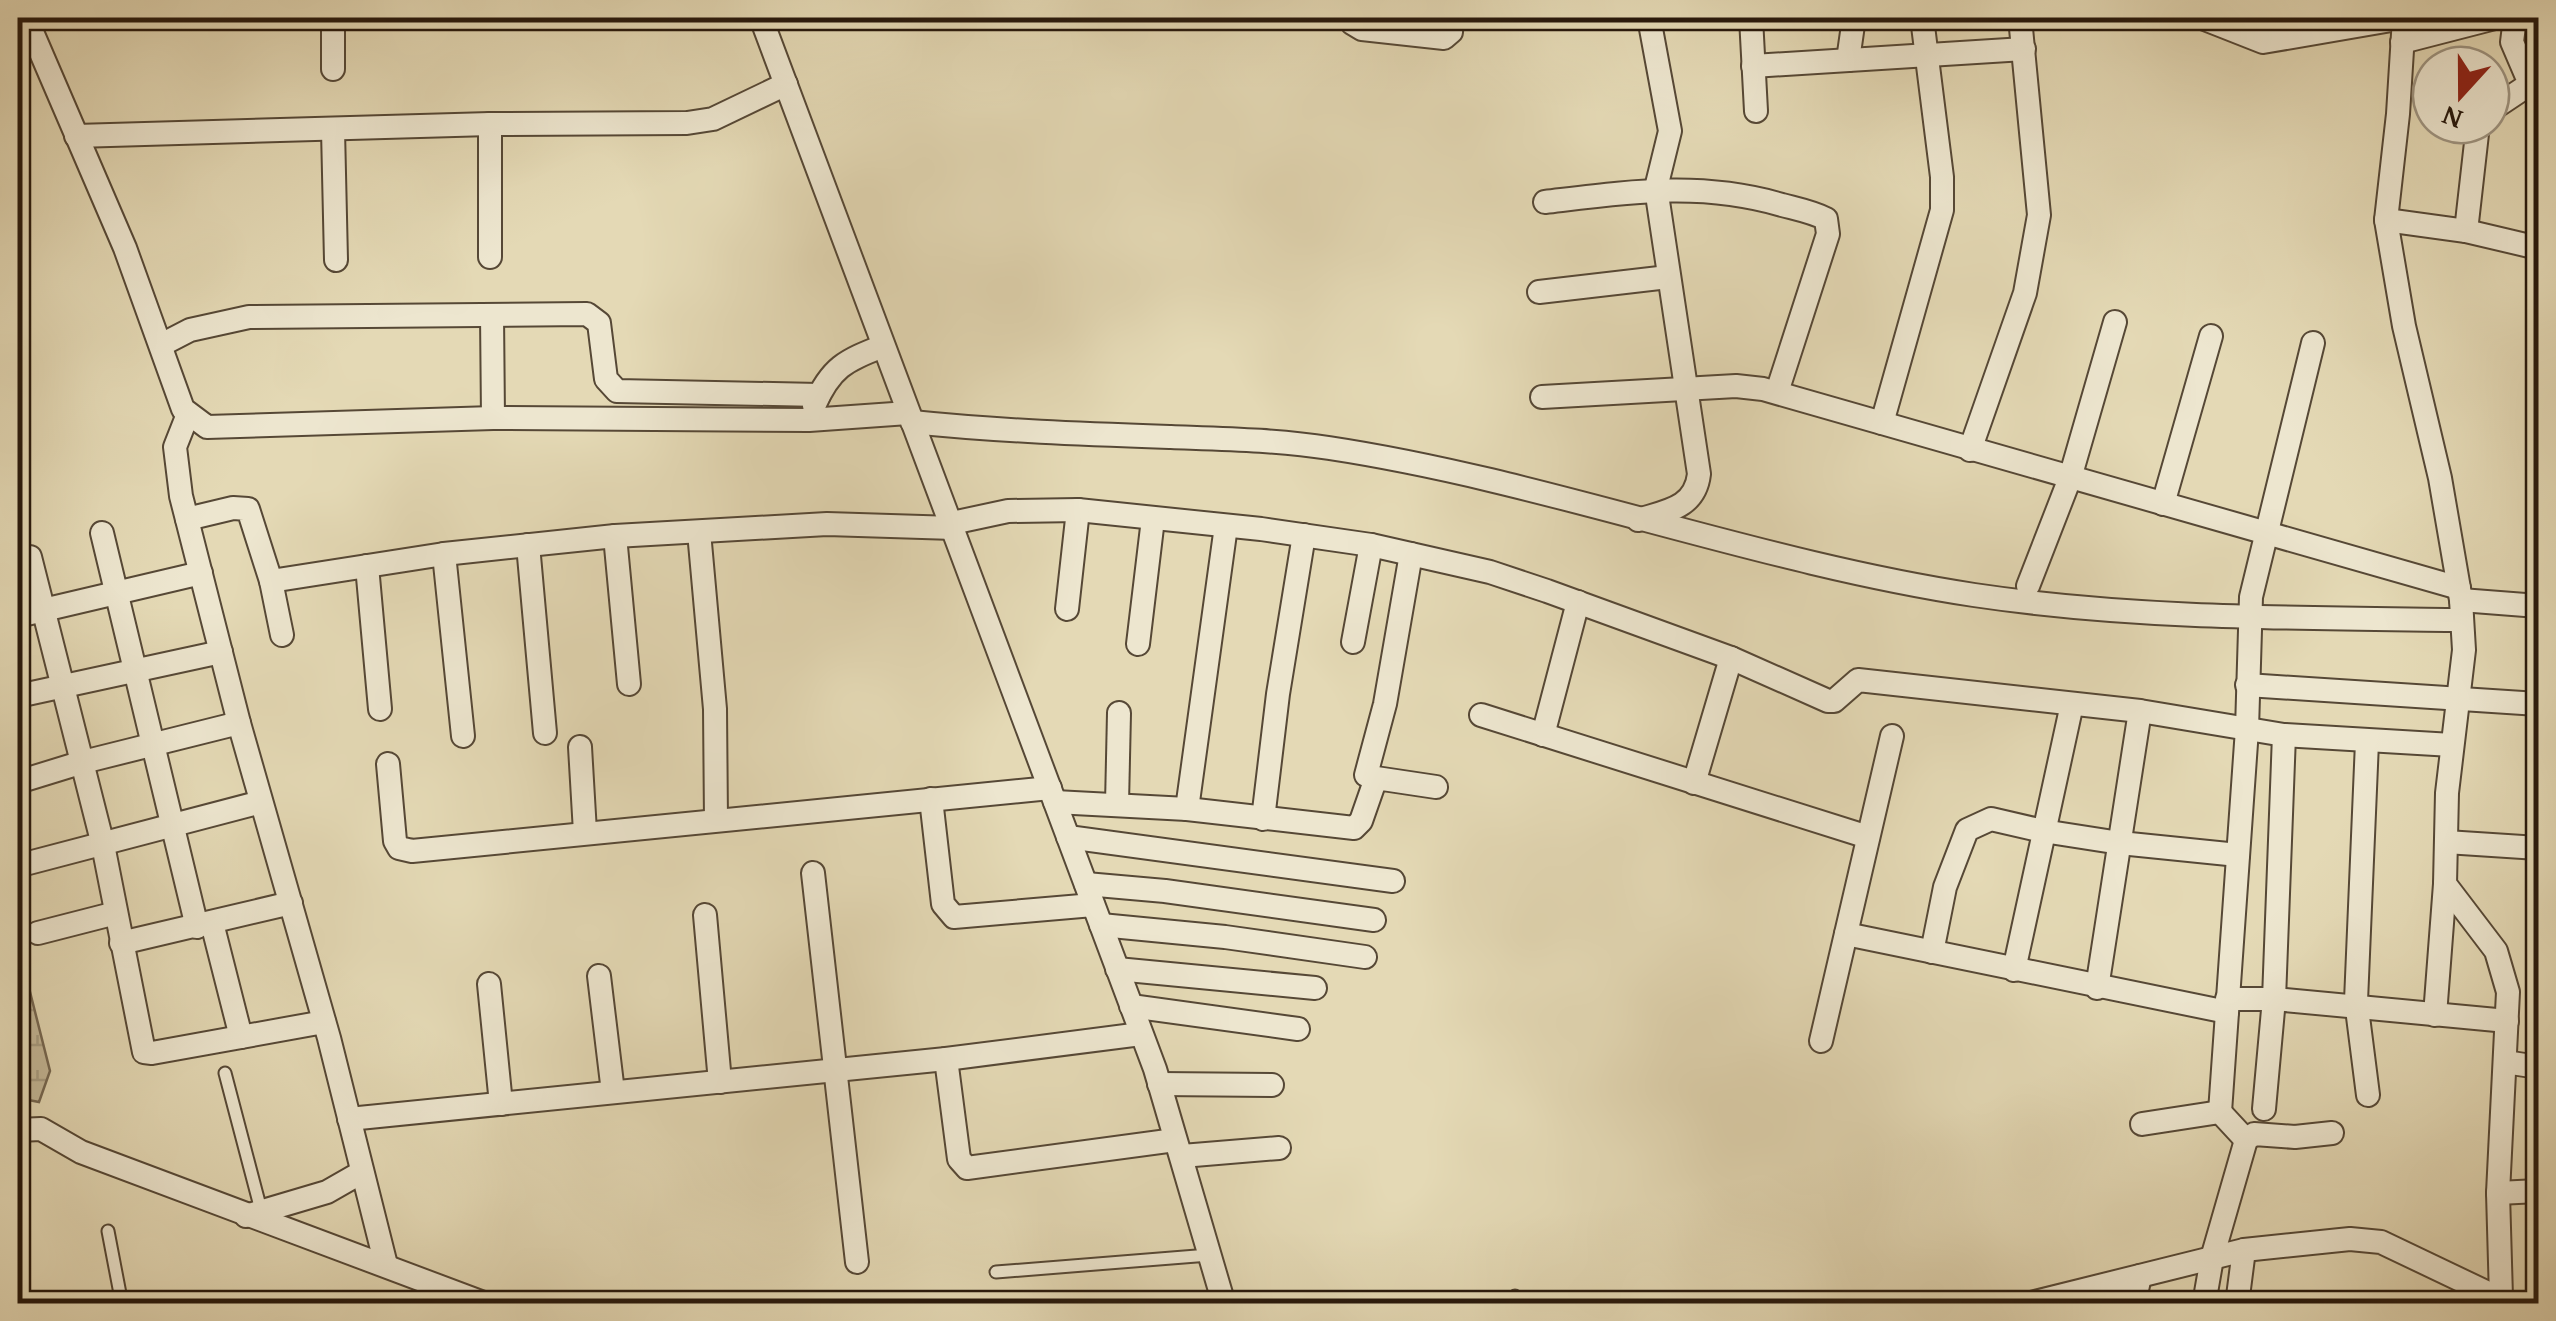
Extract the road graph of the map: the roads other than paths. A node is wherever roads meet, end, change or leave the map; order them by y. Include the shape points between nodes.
1 (26, 18) edge
2 (333, 18) edge
3 (761, 18) edge
4 (1350, 18) edge
5 (1452, 18) edge
6 (1649, 18) edge
7 (1751, 18) edge
8 (1854, 18) edge
9 (1922, 18) edge
10 (2020, 18) edge
11 (2202, 18) edge
12 (2404, 18) edge
13 (2495, 18) edge
14 (2515, 18) edge
15 (2402, 42) junction
16 (2024, 48) junction
17 (1926, 54) junction
18 (1848, 60) junction
19 (1753, 66) junction
20 (333, 68) dead end
21 (786, 84) junction
22 (2511, 97) edge
23 (1756, 111) dead end
24 (490, 124) junction
25 (333, 130) junction
26 (76, 136) junction
27 (2476, 145) edge
28 (1656, 188) junction
29 (1545, 202) dead end
30 (2386, 220) junction
31 (2466, 232) junction
32 (2538, 248) edge
33 (490, 257) dead end
34 (336, 260) dead end
35 (1668, 277) junction
36 (1538, 292) dead end
37 (492, 314) junction
38 (2115, 322) dead end
39 (2211, 336) dead end
40 (2313, 343) dead end
41 (160, 345) junction
42 (883, 346) junction
43 (1688, 389) junction
44 (1776, 392) junction
45 (819, 395) junction
46 (1542, 397) dead end
47 (188, 414) junction
48 (492, 418) junction
49 (808, 420) junction
50 (1882, 423) junction
51 (913, 425) junction
52 (1970, 450) junction
53 (2070, 478) junction
54 (2163, 504) junction
55 (184, 507) junction
56 (1078, 510) junction
57 (1153, 519) junction
58 (1638, 520) junction
59 (953, 526) junction
60 (1226, 526) junction
61 (102, 532) dead end
62 (699, 532) junction
63 (2264, 532) junction
64 (1304, 535) junction
65 (615, 536) junction
66 (528, 545) junction
67 (1372, 545) junction
68 (444, 554) junction
69 (1412, 554) junction
70 (30, 557) dead end
71 (367, 566) junction
72 (201, 574) junction
73 (271, 581) junction
74 (2028, 586) dead end
75 (116, 593) junction
76 (1578, 602) junction
77 (2460, 602) junction
78 (2538, 606) edge
79 (1067, 608) dead end
80 (42, 610) junction
81 (18, 616) edge
82 (2249, 617) junction
83 (282, 635) dead end
84 (1353, 642) dead end
85 (1138, 644) dead end
86 (221, 652) junction
87 (1731, 658) junction
88 (136, 670) junction
89 (629, 684) dead end
90 (2247, 685) junction
91 (64, 686) junction
92 (18, 696) edge
93 (2458, 698) junction
94 (2072, 704) junction
95 (2538, 704) edge
96 (380, 710) dead end
97 (2140, 711) junction
98 (1119, 713) dead end
99 (1480, 715) dead end
100 (239, 723) junction
101 (2246, 729) junction
102 (545, 732) dead end
103 (1544, 735) junction
104 (463, 736) dead end
105 (1892, 736) dead end
106 (2284, 736) junction
107 (2367, 742) junction
108 (154, 744) junction
109 (2452, 745) junction
110 (580, 746) dead end
111 (83, 762) junction
112 (388, 764) dead end
113 (1366, 774) dead end
114 (18, 782) edge
115 (1694, 783) junction
116 (1436, 787) dead end
117 (1053, 795) junction
118 (931, 799) junction
119 (261, 802) junction
120 (1118, 804) junction
121 (1187, 809) junction
122 (1263, 819) junction
123 (716, 820) junction
124 (175, 825) junction
125 (585, 832) junction
126 (2043, 832) junction
127 (1068, 837) junction
128 (1868, 837) junction
129 (2446, 842) junction
130 (2120, 843) junction
131 (104, 845) junction
132 (2538, 848) edge
133 (2238, 855) junction
134 (21, 865) dead end
135 (813, 873) dead end
136 (1392, 881) dead end
137 (2445, 884) junction
138 (291, 904) junction
139 (1093, 904) junction
140 (116, 913) junction
141 (706, 915) dead end
142 (1374, 920) dead end
143 (205, 925) junction
144 (38, 933) dead end
145 (1846, 934) junction
146 (121, 943) junction
147 (1932, 952) junction
148 (1365, 956) dead end
149 (1116, 969) junction
150 (2014, 970) junction
151 (599, 976) dead end
152 (488, 984) dead end
153 (1315, 988) dead end
154 (2097, 988) junction
155 (2274, 999) junction
156 (2227, 1005) junction
157 (1131, 1006) junction
158 (2358, 1009) junction
159 (2435, 1015) junction
160 (2507, 1020) junction
161 (324, 1022) junction
162 (1298, 1029) dead end
163 (1142, 1034) junction
164 (241, 1037) junction
165 (1821, 1040) dead end
166 (946, 1059) junction
167 (2505, 1062) junction
168 (2538, 1067) edge
169 (834, 1070) junction
170 (225, 1073) dead end
171 (720, 1082) junction
172 (1159, 1084) junction
173 (1272, 1085) dead end
174 (613, 1092) junction
175 (2368, 1096) dead end
176 (501, 1104) junction
177 (2264, 1108) dead end
178 (2220, 1112) junction
179 (349, 1120) junction
180 (2142, 1124) dead end
181 (29, 1130) edge
182 (2332, 1133) dead end
183 (2246, 1140) junction
184 (1178, 1148) junction
185 (1278, 1148) dead end
186 (362, 1172) junction
187 (2498, 1192) junction
188 (2538, 1192) edge
189 (254, 1213) junction
190 (108, 1231) dead end
191 (2244, 1250) junction
192 (1209, 1255) junction
193 (2212, 1258) junction
194 (857, 1262) dead end
195 (386, 1265) junction
196 (996, 1272) dead end
197 (2140, 1276) junction
198 (2088, 1296) edge
199 (2506, 1300) edge
200 (122, 1304) edge
201 (486, 1304) edge
202 (1224, 1304) edge
203 (2027, 1304) edge
204 (2134, 1304) edge
205 (2204, 1304) edge
206 (2237, 1304) edge

1 - 26 street
2 - 20 street
3 - 21 street
4 - 5 street via 1362,30 1444,38
6 - 28 street via 1670,130
7 - 19 street
8 - 18 street
9 - 17 street
10 - 16 street
11 - 12 street via 2263,42
12 - 15 street
13 - 15 street
14 - 22 street via 2512,42 2530,84
15 - 30 street
16 - 17 street
16 - 52 street via 2039,216 2025,293
17 - 18 street
17 - 50 street via 1942,210
18 - 19 street
19 - 23 street
21 - 24 street via 712,119 688,123
21 - 42 street
24 - 25 street
24 - 33 street
25 - 26 street
25 - 34 street
26 - 41 street
27 - 31 street
28 - 29 street
28 - 35 street
28 - 44 street via 1752,196 1826,220 1828,234
30 - 31 street
30 - 77 street
31 - 32 street
35 - 36 street
35 - 43 street
37 - 41 street via 249,317 190,330
37 - 45 street via 595,317 606,379 624,393
37 - 48 street
38 - 53 street
39 - 54 street
40 - 63 street
41 - 47 street
42 - 45 street via 838,367
42 - 51 street
43 - 44 street
43 - 46 street
43 - 58 street via 1698,488 1680,507
44 - 50 street
45 - 49 street
47 - 48 street via 208,428 224,429
47 - 55 street via 175,447
48 - 49 street
49 - 51 street
50 - 52 street
51 - 58 street via 1326,448
51 - 59 street
52 - 53 street
53 - 54 street
53 - 74 street
54 - 63 street
55 - 72 street
55 - 73 street via 248,509
56 - 57 street
56 - 59 street via 1008,511
56 - 79 street
57 - 60 street
57 - 85 street
58 - 82 street via 1974,595
59 - 62 street
59 - 117 street
60 - 64 street
60 - 121 street
61 - 75 street
62 - 65 street
62 - 123 street via 715,709
63 - 77 street
63 - 82 street
64 - 67 street
64 - 122 street
65 - 66 street
65 - 89 street
66 - 68 street
66 - 102 street
67 - 69 street
67 - 84 street
68 - 71 street
68 - 104 street
69 - 76 street
69 - 113 street
70 - 80 street
71 - 73 street
71 - 96 street
72 - 75 street
72 - 86 street
73 - 83 street
75 - 80 street
75 - 88 street
76 - 87 street
76 - 103 street
77 - 78 street
77 - 82 street
77 - 93 street
80 - 81 street
80 - 91 street
82 - 90 street
86 - 88 street
86 - 100 street
87 - 94 street via 1828,701 1858,680
87 - 115 street
88 - 91 street
88 - 108 street
90 - 93 street
90 - 101 street
91 - 92 street
91 - 111 street
93 - 95 street
93 - 109 street
94 - 97 street
94 - 126 street
97 - 101 street
97 - 130 street
98 - 120 street
99 - 103 street
100 - 108 street
100 - 119 street
101 - 106 street
101 - 133 street
103 - 115 street
105 - 128 street
106 - 107 street
106 - 155 street
107 - 109 street
107 - 158 street
108 - 111 street
108 - 124 street
109 - 129 street
110 - 125 street
111 - 114 street
111 - 131 street
112 - 125 street via 395,841 405,850
115 - 128 street
116 - 122 street via 1376,778 1354,828
117 - 118 street
117 - 120 street
117 - 127 street
118 - 123 street
118 - 139 street via 944,904 954,917
119 - 124 street
119 - 138 street
120 - 121 street
121 - 122 street
123 - 125 street
124 - 131 street
124 - 143 street
126 - 130 street
126 - 147 street via 1991,819 1966,830 1944,887
126 - 150 street
127 - 136 street
127 - 139 street
128 - 145 street
129 - 132 street
129 - 137 street
130 - 133 street
130 - 154 street
131 - 134 street
131 - 140 street
133 - 156 street
135 - 169 street
137 - 159 street
137 - 160 street via 2496,951 2508,992
138 - 143 street
138 - 161 street
139 - 142 street via 1165,891
139 - 148 street via 1225,937
139 - 149 street
140 - 144 street
140 - 146 street
141 - 171 street
143 - 146 street
143 - 164 street
145 - 147 street
145 - 165 street
146 - 164 street via 144,1052
147 - 150 street
149 - 153 street
149 - 157 street
150 - 154 street
151 - 174 street
152 - 176 street
154 - 156 street
155 - 156 street
155 - 158 street
155 - 177 street
156 - 178 street
157 - 162 street
157 - 163 street
158 - 159 street
158 - 175 street
159 - 160 street
160 - 167 street
161 - 164 street
161 - 179 street
163 - 166 street
163 - 172 street
166 - 169 street
166 - 184 street via 959,1159 968,1168
167 - 168 street
167 - 187 street
169 - 171 street
169 - 194 street
170 - 189 lane
171 - 174 street
172 - 173 street
172 - 184 street
174 - 176 street
176 - 179 street
178 - 180 street
178 - 183 street
179 - 186 street
181 - 189 street
182 - 183 street via 2254,1134
183 - 193 street
184 - 185 street
184 - 192 street
186 - 189 street via 327,1192
186 - 195 street
187 - 188 street
187 - 199 street
189 - 195 street
190 - 200 lane
191 - 193 street
191 - 199 street via 2380,1242
191 - 206 street
192 - 196 lane
192 - 202 street
193 - 197 street
193 - 205 street
195 - 201 street
197 - 198 street
197 - 204 street
198 - 203 street

